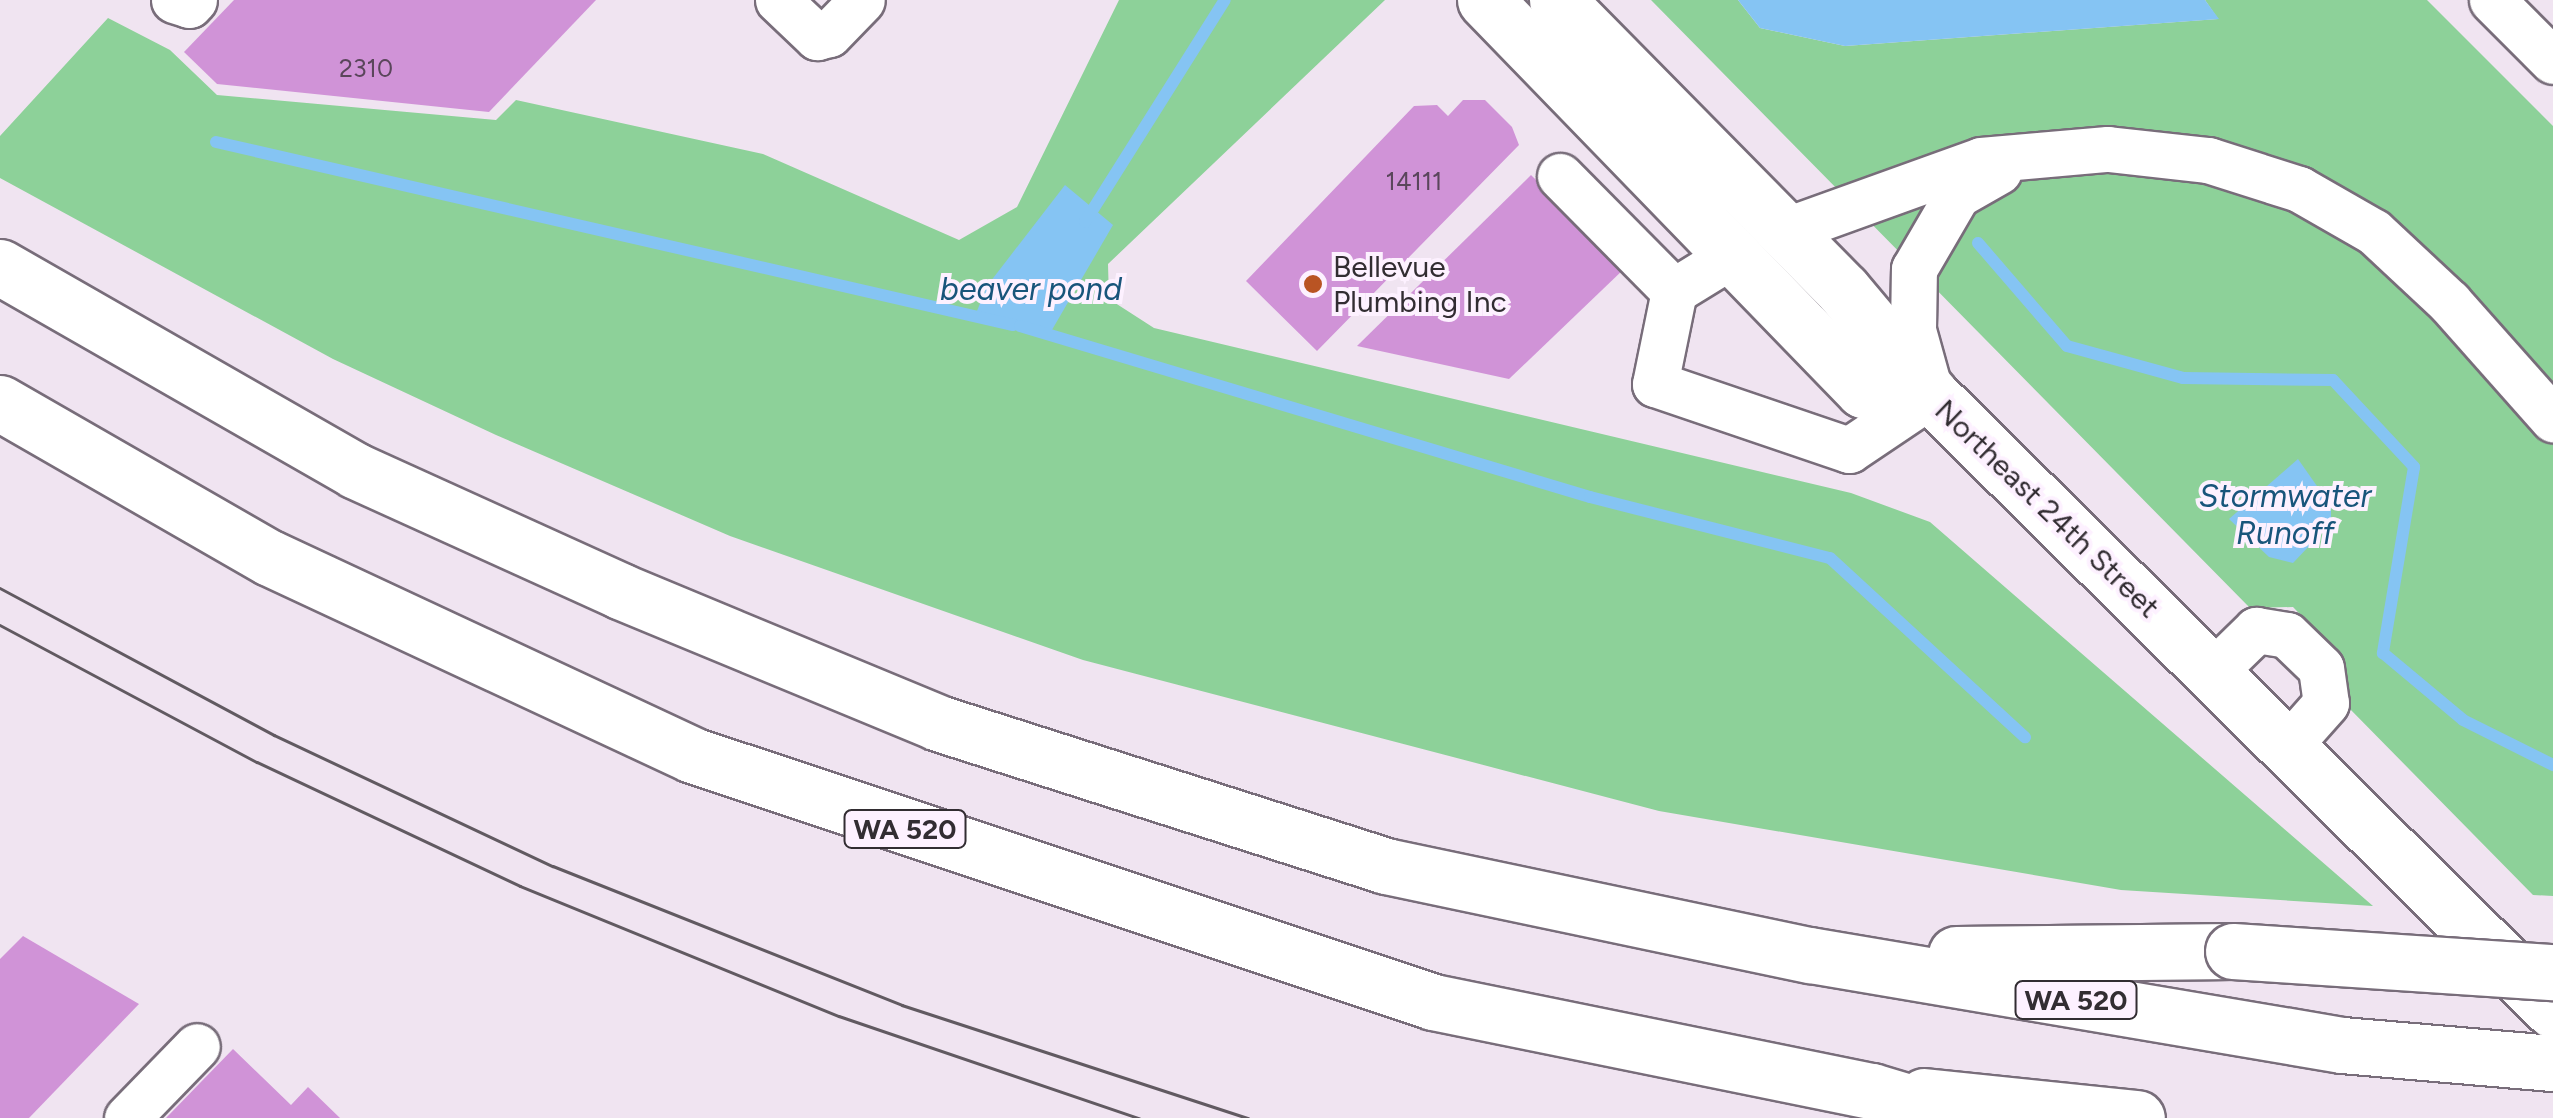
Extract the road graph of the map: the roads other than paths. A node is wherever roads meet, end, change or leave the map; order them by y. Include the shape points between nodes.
1 (174, 0) edge
2 (194, 0) edge
3 (778, 0) edge
4 (862, 0) edge
5 (1486, 0) edge
6 (1557, 0) edge
7 (2492, 0) edge
8 (2553, 60) edge
9 (1576, 96) junction
10 (2027, 156) junction
11 (1560, 176) dead end
12 (1784, 230) junction
13 (1729, 257) junction
14 (8, 272) edge
15 (1674, 291) junction
16 (1930, 395) junction
17 (0, 403) edge
18 (2553, 419) edge
19 (2214, 671) junction
20 (2288, 746) junction
21 (1810, 955) junction
22 (2553, 972) edge
23 (2553, 1010) edge
24 (197, 1046) dead end
25 (2553, 1063) edge
26 (1872, 1091) junction
27 (127, 1118) edge
28 (1962, 1118) edge
29 (2138, 1118) edge

1 - 2 street
3 - 4 street via 817,37 829,34
5 - 9 main road, Northeast 24th Street
6 - 12 main road
7 - 8 street
9 - 12 main road via 1607,106 1736,236
9 - 13 main road, Northeast 24th Street
10 - 12 street via 1981,160
10 - 16 street via 1957,195 1921,248 1910,292
10 - 18 street via 2108,149 2208,160 2298,189 2374,232 2450,302
11 - 15 street
12 - 16 main road
13 - 15 street
13 - 16 main road, Northeast 24th Street via 1863,390
14 - 21 main road, WA 520 via 356,471 620,591 938,723 1386,866
15 - 16 street via 1655,384 1849,450
16 - 19 main road, Northeast 24th Street
17 - 26 main road, WA 520 via 270,558 692,755 1433,1002
19 - 20 main road, Northeast 24th Street
19 - 20 street via 2256,630 2287,635 2321,668 2326,703
20 - 23 main road, Northeast 24th Street
21 - 22 main road, bridge via 2233,951
21 - 25 main road, WA 520 via 2342,1045
24 - 27 street
26 - 28 main road
26 - 29 main road, WA 520

